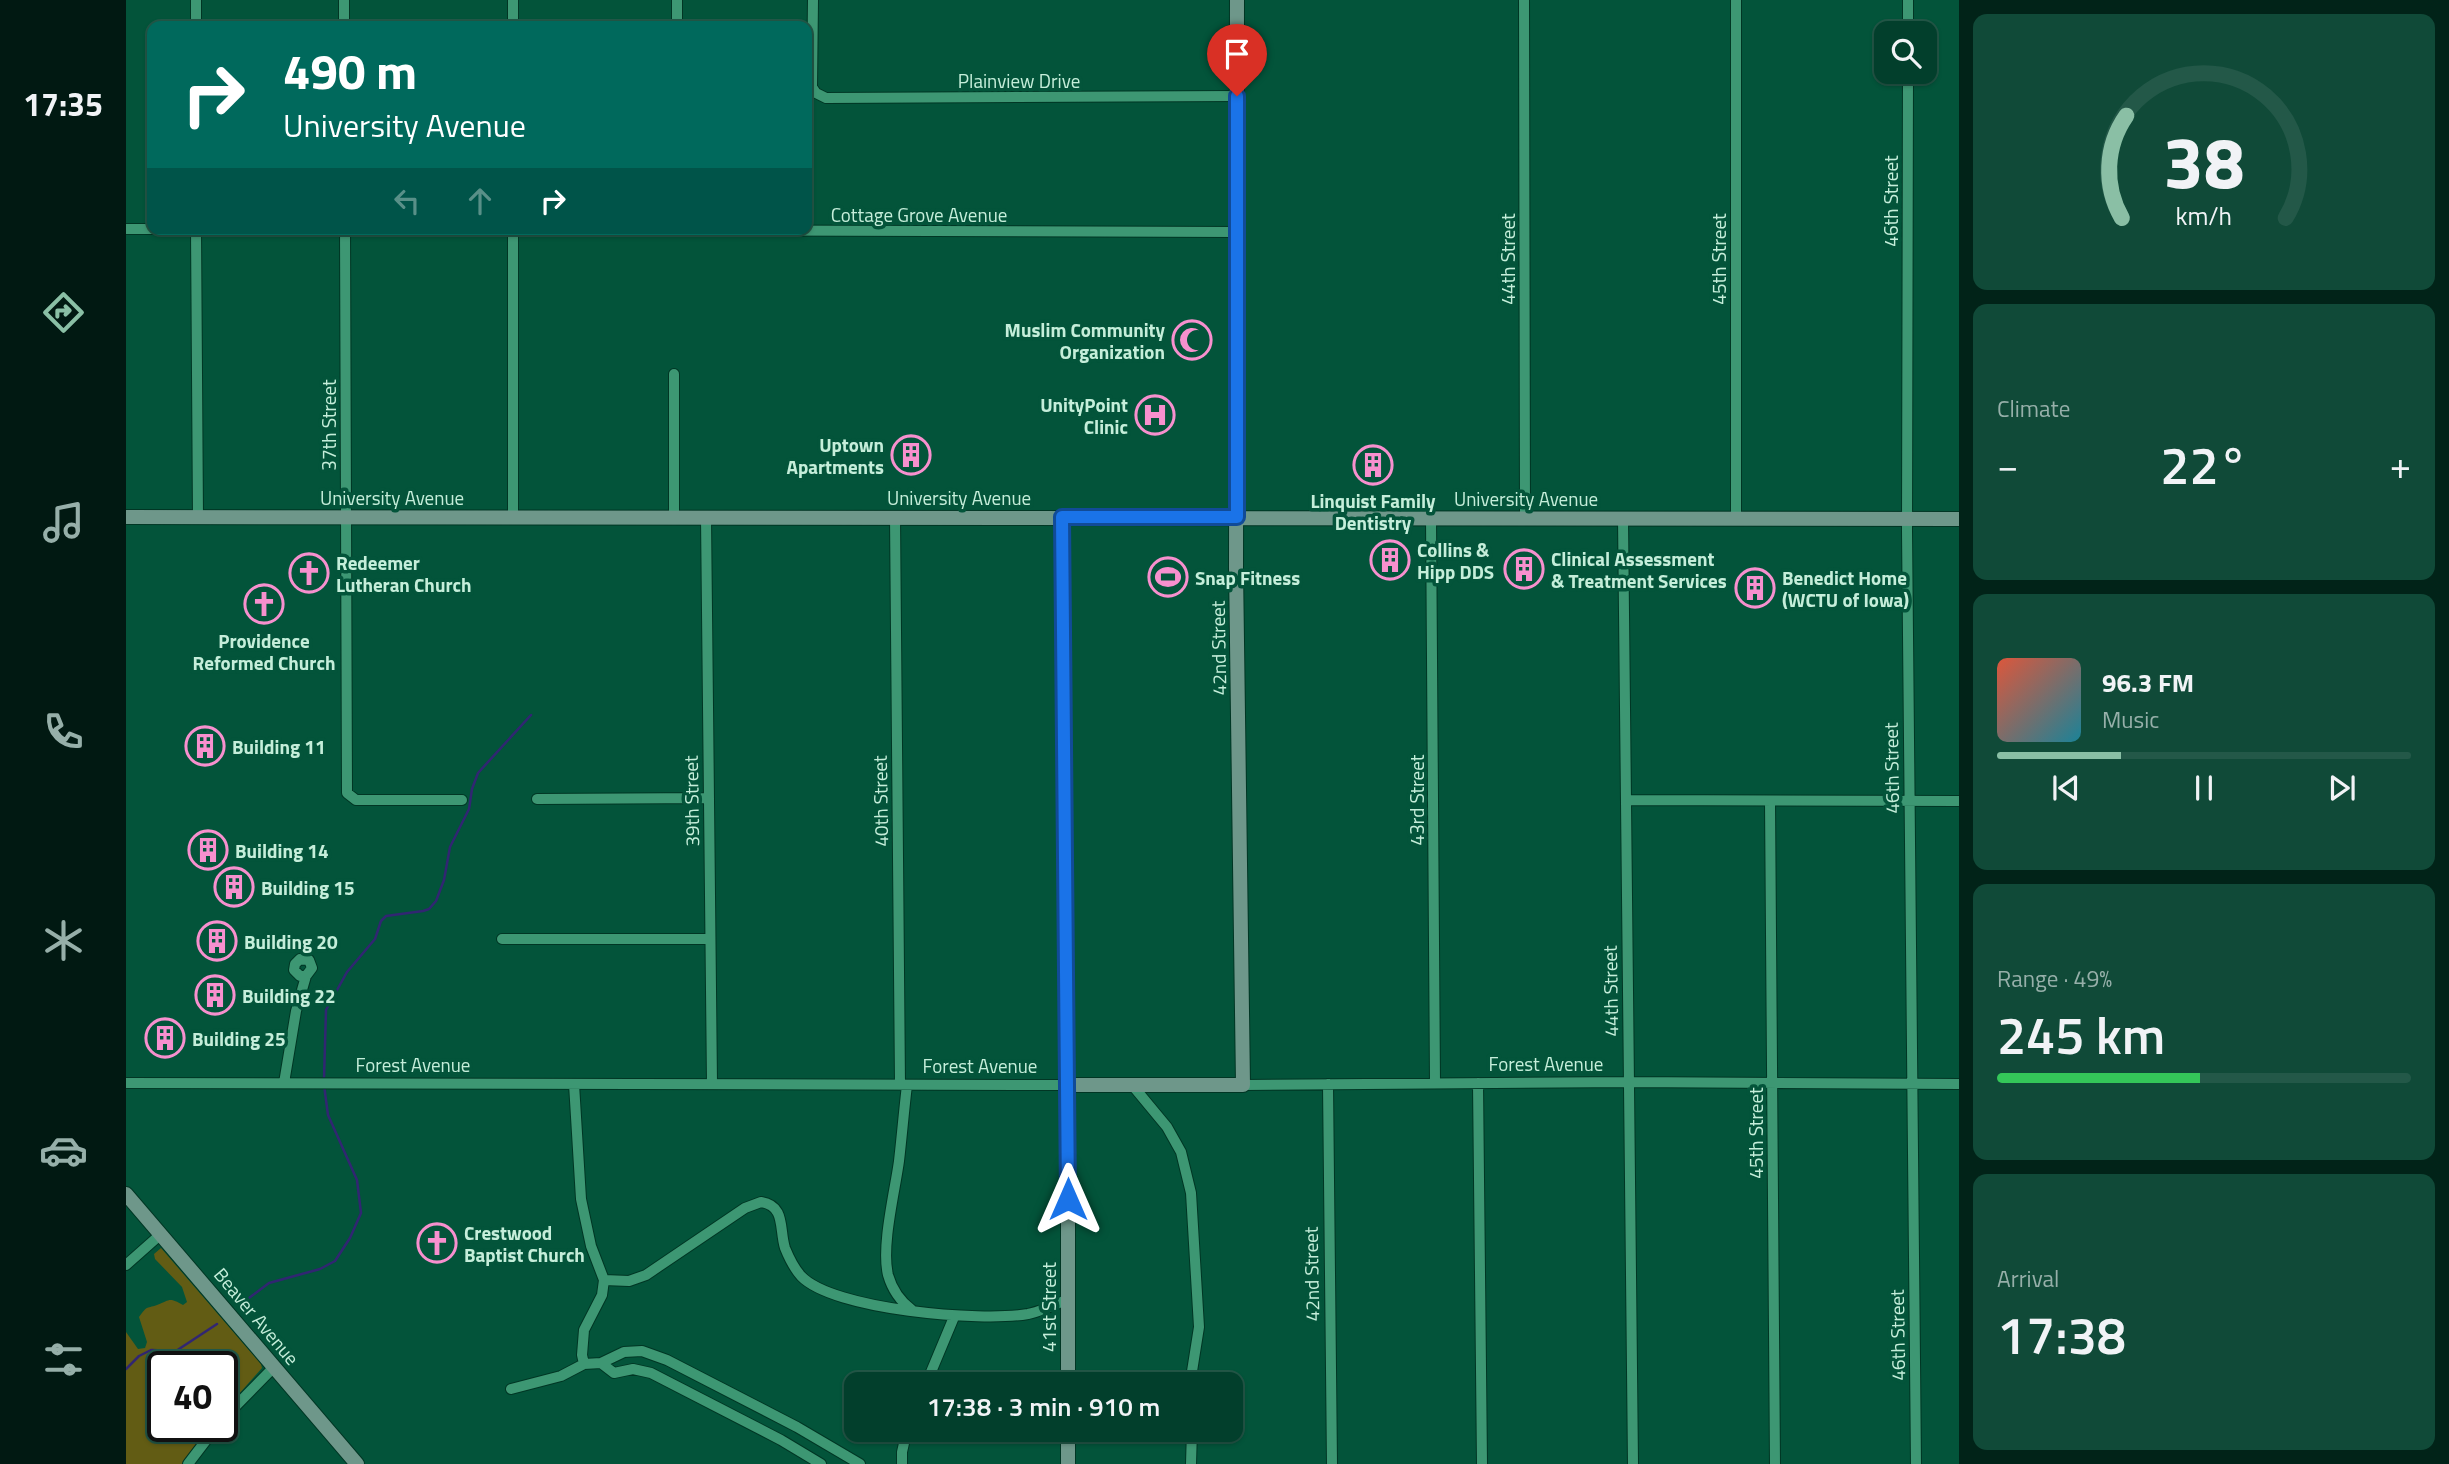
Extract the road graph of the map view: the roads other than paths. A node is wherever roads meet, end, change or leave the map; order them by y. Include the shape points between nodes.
1 (196, 0) edge
2 (344, 0) edge
3 (513, 0) edge
4 (677, 0) edge
5 (813, 0) edge
6 (1237, 0) edge
7 (1524, 0) edge
8 (1736, 0) edge
9 (1908, 0) edge
10 (196, 21) edge
11 (344, 21) edge
12 (513, 21) edge
13 (677, 21) edge
14 (1908, 21) edge
15 (1908, 84) edge
16 (1237, 96) junction
17 (126, 229) edge
18 (147, 229) edge
19 (812, 231) edge
20 (1237, 232) junction
21 (197, 235) edge
22 (345, 235) edge
23 (513, 235) edge
24 (674, 374) dead end
25 (126, 517) edge
26 (198, 517) junction
27 (346, 517) junction
28 (513, 517) junction
29 (674, 517) junction
30 (706, 517) junction
31 (895, 517) junction
32 (1062, 517) junction
33 (1237, 517) junction
34 (1431, 517) junction
35 (1525, 518) junction
36 (1623, 518) junction
37 (1736, 519) junction
38 (1907, 519) junction
39 (1959, 519) edge
40 (709, 798) junction
41 (537, 799) dead end
42 (462, 800) dead end
43 (1626, 800) junction
44 (1770, 801) junction
45 (1909, 801) junction
46 (1959, 802) edge
47 (502, 939) dead end
48 (710, 939) junction
49 (306, 976) dead end
50 (1629, 1082) junction
51 (126, 1083) edge
52 (284, 1083) junction
53 (1435, 1083) junction
54 (1479, 1083) junction
55 (1772, 1083) junction
56 (574, 1084) junction
57 (712, 1084) junction
58 (1328, 1084) junction
59 (1912, 1084) junction
60 (1959, 1084) edge
61 (903, 1085) junction
62 (1068, 1085) junction
63 (1243, 1085) junction
64 (1133, 1086) junction
65 (126, 1194) edge
66 (161, 1234) junction
67 (126, 1265) edge
68 (604, 1280) junction
69 (1068, 1299) junction
70 (913, 1311) junction
71 (954, 1317) junction
72 (601, 1363) junction
73 (584, 1364) junction
74 (275, 1366) junction
75 (931, 1372) edge
76 (1068, 1372) edge
77 (1192, 1372) edge
78 (511, 1389) dead end
79 (238, 1404) edge
80 (205, 1442) edge
81 (904, 1442) edge
82 (1068, 1442) edge
83 (1192, 1442) edge
84 (188, 1464) edge
85 (356, 1464) edge
86 (821, 1464) edge
87 (860, 1464) edge
88 (902, 1464) edge
89 (1068, 1464) edge
90 (1191, 1464) edge
91 (1332, 1464) edge
92 (1482, 1464) edge
93 (1633, 1464) edge
94 (1775, 1464) edge
95 (1916, 1464) edge

1 - 10 street
2 - 11 street
3 - 12 street
4 - 13 street
5 - 16 street, Plainview Drive via 813,81 816,93 825,98
6 - 16 main road, 42nd Street
7 - 35 street, 44th Street
8 - 37 street, 45th Street
9 - 14 street
15 - 38 street, 46th Street
16 - 20 main road, 42nd Street
17 - 18 street
19 - 20 street, Cottage Grove Avenue
20 - 33 main road, 42nd Street
21 - 26 street
22 - 27 street, 37th Street
23 - 28 street
24 - 29 street
25 - 26 main road, University Avenue
26 - 27 main road, University Avenue
27 - 28 main road, University Avenue
27 - 42 street, 37th Street via 348,796 356,800
28 - 29 main road, University Avenue
29 - 30 main road, University Avenue
30 - 31 main road, University Avenue
30 - 40 street, 39th Street
31 - 32 main road, University Avenue
31 - 61 street, 40th Street
32 - 33 main road, University Avenue
32 - 62 street, 41st Street
33 - 34 main road, University Avenue
33 - 63 main road, 42nd Street
34 - 35 main road, University Avenue
34 - 53 street, 43rd Street
35 - 36 main road, University Avenue
36 - 37 main road, University Avenue
36 - 43 street, 44th Street
37 - 38 main road, University Avenue
38 - 39 main road, University Avenue
38 - 45 street, 46th Street
40 - 41 street
40 - 48 street, 39th Street
43 - 44 street
43 - 50 street, 44th Street
44 - 45 street
44 - 55 street, 45th Street
45 - 46 street
45 - 59 street, 46th Street
47 - 48 street
48 - 57 street, 39th Street
49 - 52 street
50 - 54 street, Forest Avenue
50 - 55 street, Forest Avenue
50 - 93 street, 44th Street
51 - 52 street, Forest Avenue
52 - 56 street, Forest Avenue
53 - 54 street, Forest Avenue
53 - 58 street, Forest Avenue
54 - 92 street
55 - 59 street, Forest Avenue
55 - 94 street, 45th Street
56 - 57 street, Forest Avenue
56 - 68 street via 581,1199
57 - 61 street, Forest Avenue
58 - 63 street, Forest Avenue
58 - 91 street, 42nd Street
59 - 60 street, Forest Avenue
59 - 95 street, 46th Street
61 - 62 street, Forest Avenue
61 - 70 street, 40th Street via 887,1272 892,1287
62 - 64 main road, Forest Avenue
62 - 69 main road, 41st Street
63 - 64 main road, Forest Avenue
64 - 77 street via 1181,1152 1191,1192 1199,1327
65 - 66 main road, Beaver Avenue
66 - 67 street
66 - 74 main road, Beaver Avenue
68 - 70 street via 629,1281 646,1275 745,1208 761,1202 776,1208 793,1265 814,1287 836,1296
68 - 73 street via 584,1331
69 - 71 street via 1026,1314
69 - 76 main road, 41st Street
70 - 71 street
71 - 75 street
72 - 73 street
72 - 86 street via 614,1373 633,1369 651,1373
72 - 87 street via 624,1352 653,1354
73 - 78 street via 561,1376
74 - 79 street
74 - 85 main road, Beaver Avenue
80 - 84 street
81 - 88 street
82 - 89 main road
83 - 90 street

